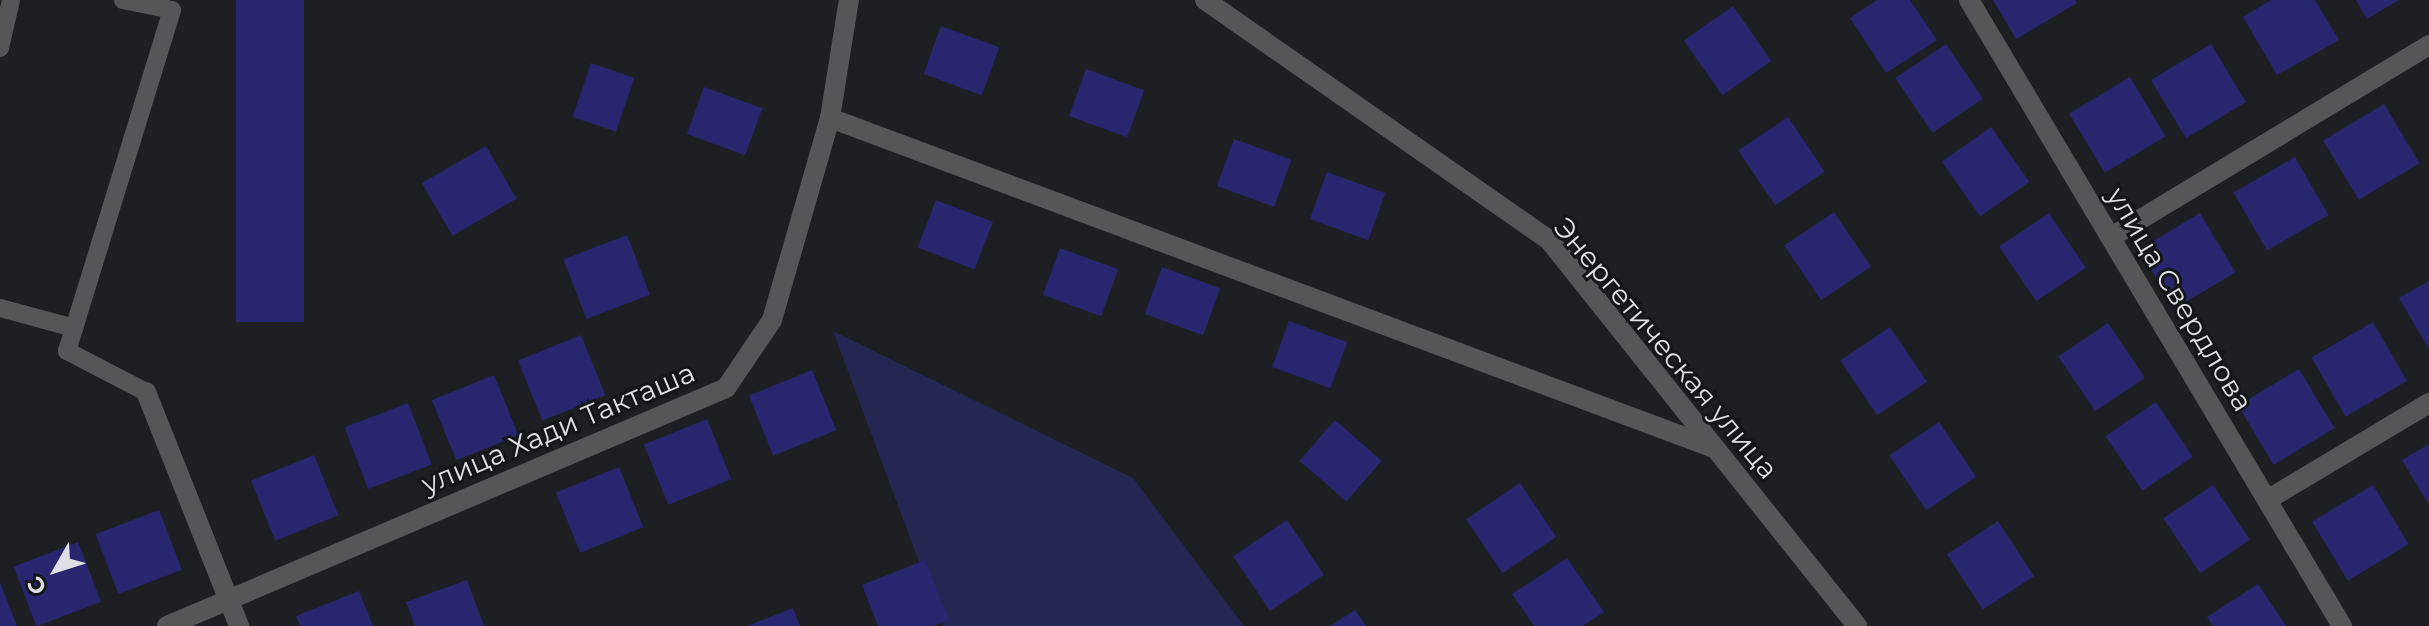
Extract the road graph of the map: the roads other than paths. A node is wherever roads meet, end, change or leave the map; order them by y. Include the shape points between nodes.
1 (11, 0) edge
2 (123, 0) edge
3 (849, 0) edge
4 (1205, 0) edge
5 (1969, 0) edge
6 (2429, 45) edge
7 (0, 48) edge
8 (830, 118) junction
9 (2111, 237) junction
10 (0, 308) edge
11 (74, 328) junction
12 (146, 392) joint
13 (2429, 403) edge
14 (1714, 448) junction
15 (2267, 500) junction
16 (227, 598) junction
17 (167, 626) edge
18 (239, 626) edge
19 (1857, 626) edge
20 (2342, 626) edge

1 - 7 lane
2 - 11 lane via 172,10
3 - 8 street, улица Хади Такташа
4 - 14 street, Энергетическая улица via 1549,240
5 - 9 street, улица Свердлова
6 - 9 street
8 - 14 street
8 - 16 street, улица Хади Такташа via 772,320 726,388
9 - 15 street, улица Свердлова
10 - 11 lane
11 - 12 lane via 67,351
12 - 16 street
13 - 15 street
14 - 19 street, Энергетическая улица
15 - 20 street, улица Свердлова
16 - 17 street, улица Хади Такташа
16 - 18 street

